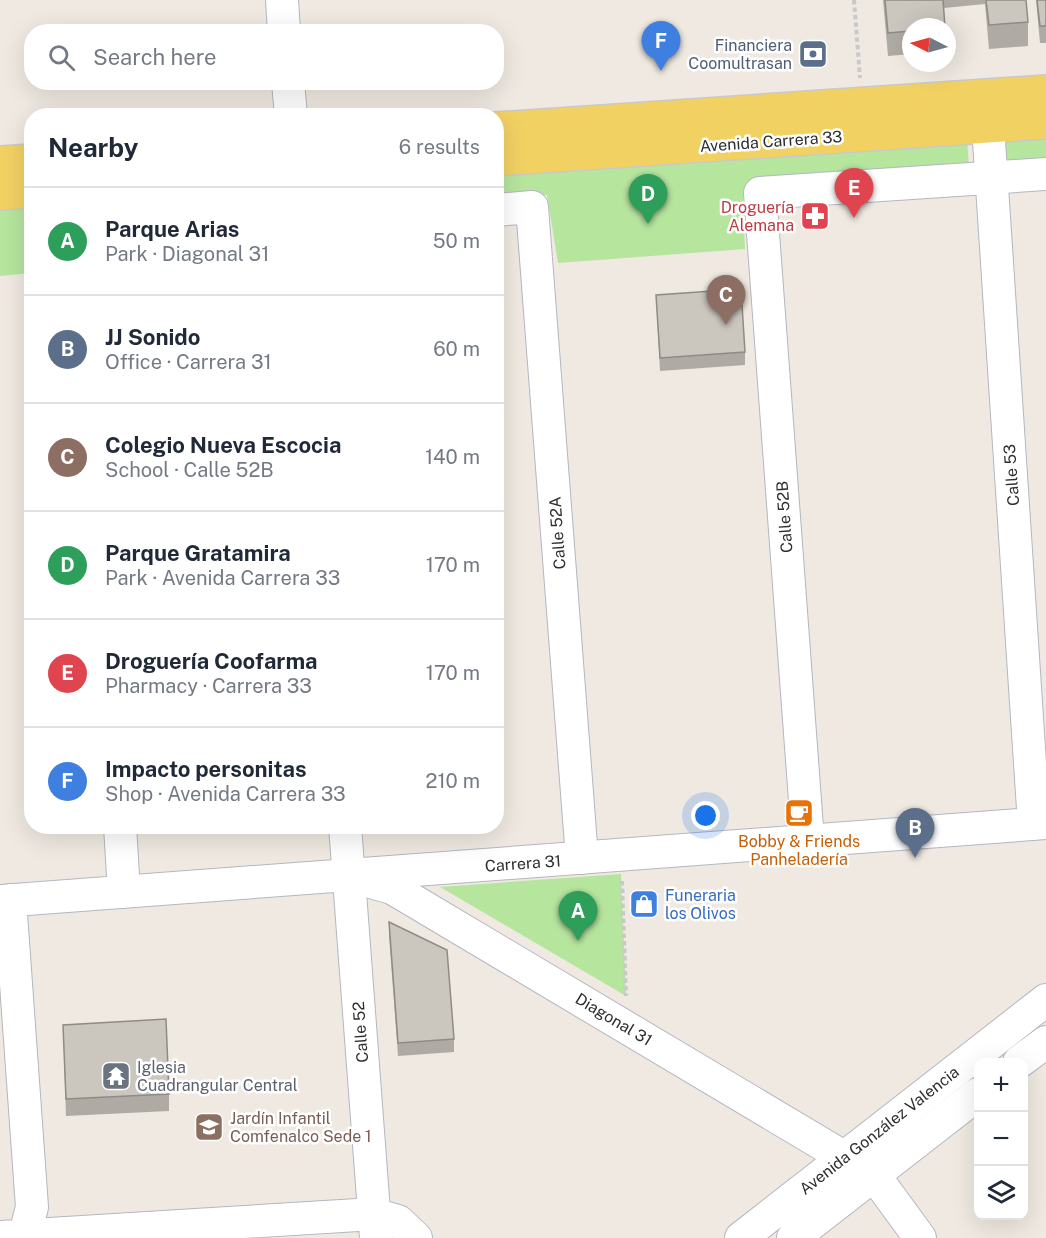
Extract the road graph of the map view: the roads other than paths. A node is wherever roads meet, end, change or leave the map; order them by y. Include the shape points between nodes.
1 (282, 0) edge
2 (284, 24) edge
3 (289, 90) edge
4 (1046, 92) edge
5 (290, 108) edge
6 (1046, 122) edge
7 (988, 126) junction
8 (504, 128) edge
9 (504, 158) edge
10 (24, 162) edge
11 (0, 163) edge
12 (1046, 174) edge
13 (991, 177) junction
14 (24, 192) edge
15 (0, 193) edge
16 (504, 209) edge
17 (1040, 824) edge
18 (120, 834) edge
19 (345, 834) edge
20 (808, 841) junction
21 (582, 858) junction
22 (348, 876) junction
23 (124, 892) junction
24 (5, 900) edge
25 (1046, 1000) edge
26 (1046, 1042) edge
27 (1024, 1058) edge
28 (974, 1097) edge
29 (845, 1157) junction
30 (874, 1175) junction
31 (375, 1226) edge
32 (29, 1237) edge
33 (416, 1238) edge
34 (741, 1238) edge
35 (793, 1238) edge
36 (920, 1238) edge

1 - 2 street
3 - 5 street
4 - 8 main road, Avenida Carrera 33
6 - 7 main road, Avenida Carrera 33
7 - 9 main road, Avenida Carrera 33
7 - 13 street, Calle 53
10 - 11 main road
12 - 13 street
13 - 17 street, Calle 53
13 - 20 street, Calle 52B via 760,193
14 - 15 main road
16 - 21 street, Calle 52A via 532,207
17 - 20 street, Carrera 31
18 - 23 street
19 - 22 street, Calle 52
20 - 21 street, Carrera 31
21 - 22 street, Carrera 31
22 - 23 street, Carrera 31
22 - 29 street, Diagonal 31 via 392,888
22 - 31 street, Calle 52
23 - 24 street, Carrera 31
24 - 32 street via 32,1207
25 - 29 street, Avenida González Valencia
26 - 27 street
28 - 30 street, Avenida González Valencia
29 - 30 street, Diagonal 31
29 - 34 street, Avenida González Valencia
30 - 35 street, Avenida González Valencia
30 - 36 street
31 - 32 street
31 - 33 street via 398,1221

